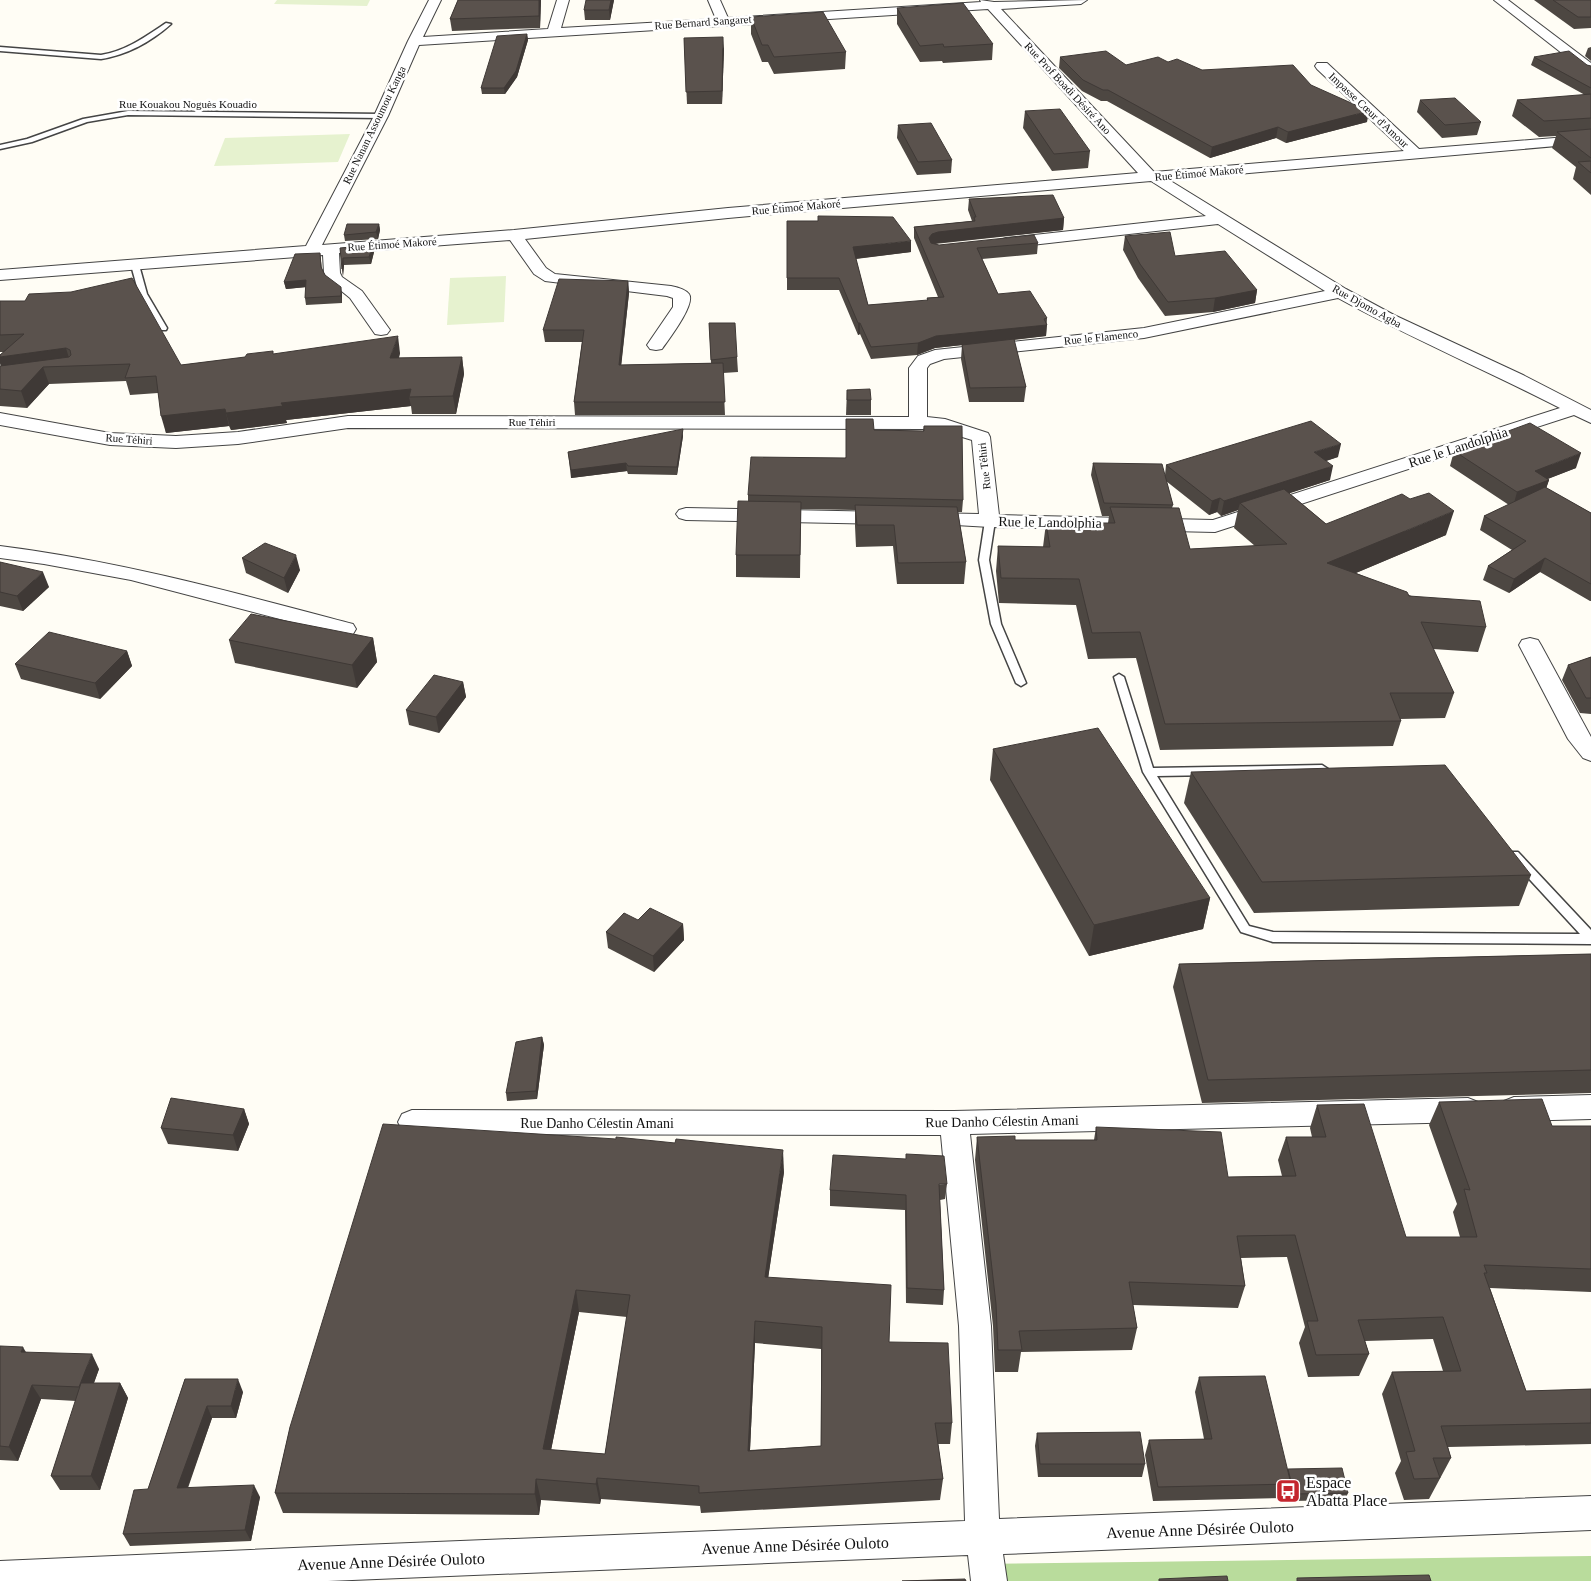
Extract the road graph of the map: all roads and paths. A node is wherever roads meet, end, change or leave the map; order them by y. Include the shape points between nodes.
1 (435, 0) edge
2 (563, 0) edge
3 (714, 0) edge
4 (1081, 0) edge
5 (1500, 0) edge
6 (989, 3) edge
7 (723, 21) junction
8 (168, 24) dead end
9 (554, 32) junction
10 (414, 41) junction
11 (0, 49) edge
12 (1591, 56) edge
13 (1574, 57) junction
14 (1322, 66) dead end
15 (1591, 69) edge
16 (381, 116) junction
17 (1591, 139) edge
18 (0, 147) edge
19 (1416, 154) junction
20 (1152, 177) junction
21 (1220, 219) junction
22 (514, 235) junction
23 (987, 245) edge
24 (331, 248) junction
25 (312, 250) junction
26 (135, 265) junction
27 (0, 275) edge
28 (1340, 292) junction
29 (163, 328) edge
30 (380, 330) dead end
31 (656, 345) dead end
32 (1583, 413) edge
33 (0, 419) edge
34 (918, 422) junction
35 (686, 514) dead end
36 (990, 520) junction
37 (0, 552) edge
38 (345, 629) dead end
39 (1530, 645) dead end
40 (1119, 677) dead end
41 (1021, 683) dead end
42 (1591, 753) edge
43 (1338, 769) edge
44 (1149, 772) junction
45 (1504, 845) edge
46 (1591, 938) edge
47 (1591, 1107) edge
48 (412, 1122) dead end
49 (954, 1123) junction
50 (1591, 1513) edge
51 (983, 1537) junction
52 (361, 1572) edge
53 (0, 1579) edge
54 (989, 1581) edge

1 - 10 street, Rue Nanan Assoumou Kanga
2 - 9 street
3 - 7 street
4 - 6 street, Rue Bernard Sangaret
5 - 13 street
6 - 7 street, Rue Bernard Sangaret
6 - 20 street, Rue Prof Boadi Désiré Ano
7 - 9 street, Rue Bernard Sangaret
8 - 11 lane via 115,56
9 - 10 street, Rue Bernard Sangaret
10 - 16 street, Rue Nanan Assoumou Kanga
12 - 13 street
13 - 15 street
14 - 19 street, Impasse Cœur d'Amour
16 - 18 lane, Rue Kouakou Noguès Kouadio via 111,114 76,123 41,138
16 - 25 street, Rue Nanan Assoumou Kanga
17 - 19 street, Rue Étimoé Makoré
19 - 20 street, Rue Étimoé Makoré
20 - 21 street, Rue Djomo Agba
20 - 22 street, Rue Étimoé Makoré via 728,213
21 - 23 street
21 - 28 street, Rue Djomo Agba
22 - 24 street, Rue Étimoé Makoré
22 - 31 street via 540,271 551,278 671,291 682,296 681,308
24 - 25 street, Rue Étimoé Makoré
24 - 30 street via 332,273 336,280 346,284 356,295
25 - 26 street, Rue Étimoé Makoré
26 - 27 street, Rue Étimoé Makoré
26 - 29 lane via 143,294
28 - 32 street, Rue Djomo Agba via 1388,319
28 - 34 street, Rue le Flamenco via 1144,333 941,354 924,360 918,368
32 - 36 street, Rue le Landolphia via 1215,526
33 - 34 street, Rue Téhiri via 110,439 176,442 238,438 348,422
34 - 36 street, Rue Téhiri via 938,423 981,437
35 - 36 street, Rue le Landolphia
36 - 41 lane via 984,560 994,615
37 - 38 street via 54,557 153,577
39 - 42 street via 1580,739
40 - 44 lane
43 - 44 lane
44 - 46 lane via 1245,929 1273,937
45 - 46 lane
47 - 49 street, Rue Danho Célestin Amani
48 - 49 street, Rue Danho Célestin Amani
49 - 51 street via 975,1326
50 - 51 street, Avenue Anne Désirée Ouloto
51 - 52 street, Avenue Anne Désirée Ouloto
51 - 54 street
52 - 53 street, Avenue Anne Désirée Ouloto

